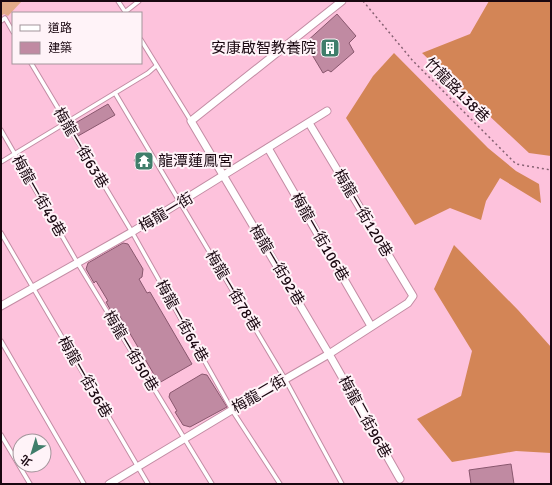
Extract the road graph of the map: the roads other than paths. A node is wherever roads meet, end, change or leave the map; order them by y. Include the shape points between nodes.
1 (118, 1) edge
2 (139, 1) edge
3 (342, 1) edge
4 (125, 12) edge
5 (1, 21) edge
6 (12, 30) edge
7 (142, 42) edge
8 (32, 64) edge
9 (156, 66) junction
10 (115, 93) junction
11 (327, 111) dead end
12 (191, 121) junction
13 (66, 122) junction
14 (309, 123) junction
15 (1, 130) edge
16 (268, 148) junction
17 (15, 153) junction
18 (1, 162) edge
19 (224, 176) junction
20 (180, 203) junction
21 (132, 232) junction
22 (1, 233) edge
23 (77, 262) junction
24 (34, 287) junction
25 (408, 303) joint
26 (1, 306) edge
27 (371, 326) junction
28 (1, 341) edge
29 (329, 354) junction
30 (285, 379) junction
31 (232, 410) junction
32 (1, 435) edge
33 (184, 439) junction
34 (137, 467) junction
35 (400, 480) dead end
36 (30, 484) edge
37 (84, 484) edge
38 (109, 484) edge
39 (148, 484) edge
40 (212, 484) edge
41 (280, 484) edge
42 (342, 484) edge

1 - 4 lane
2 - 4 lane
3 - 12 street
5 - 6 lane via 5,18
7 - 9 lane
8 - 13 lane, 梅龍一街63巷
9 - 10 lane
9 - 12 lane
10 - 13 lane
10 - 20 lane, 梅龍一街78巷
11 - 14 street, 梅龍一街
12 - 19 street, 梅龍一街92巷
13 - 17 lane
13 - 21 lane, 梅龍一街63巷
14 - 16 street, 梅龍一街
14 - 25 street, 梅龍一街120巷 via 413,296
15 - 17 lane, 梅龍一街49巷
16 - 19 street, 梅龍一街
16 - 27 street, 梅龍一街106巷
17 - 18 lane
17 - 23 lane, 梅龍一街49巷
19 - 20 street, 梅龍一街
19 - 29 street, 梅龍一街92巷
20 - 21 street, 梅龍一街
20 - 30 lane, 梅龍一街78巷
21 - 23 street, 梅龍一街
21 - 31 lane, 梅龍一街64巷
22 - 24 lane, 梅龍一街36巷
23 - 24 street, 梅龍一街
23 - 33 lane, 梅龍一街50巷
24 - 26 street, 梅龍一街
24 - 34 lane, 梅龍一街36巷
25 - 27 street, 梅龍二街
27 - 29 street, 梅龍二街
28 - 37 lane
29 - 30 street, 梅龍二街
29 - 35 street, 梅龍二街96巷
30 - 31 street, 梅龍二街
30 - 42 lane, 梅龍一街78巷
31 - 33 street, 梅龍二街
31 - 41 lane, 梅龍一街64巷
32 - 36 lane
33 - 34 street, 梅龍二街
33 - 40 lane, 梅龍一街50巷
34 - 38 street, 梅龍二街
34 - 39 lane, 梅龍一街36巷

